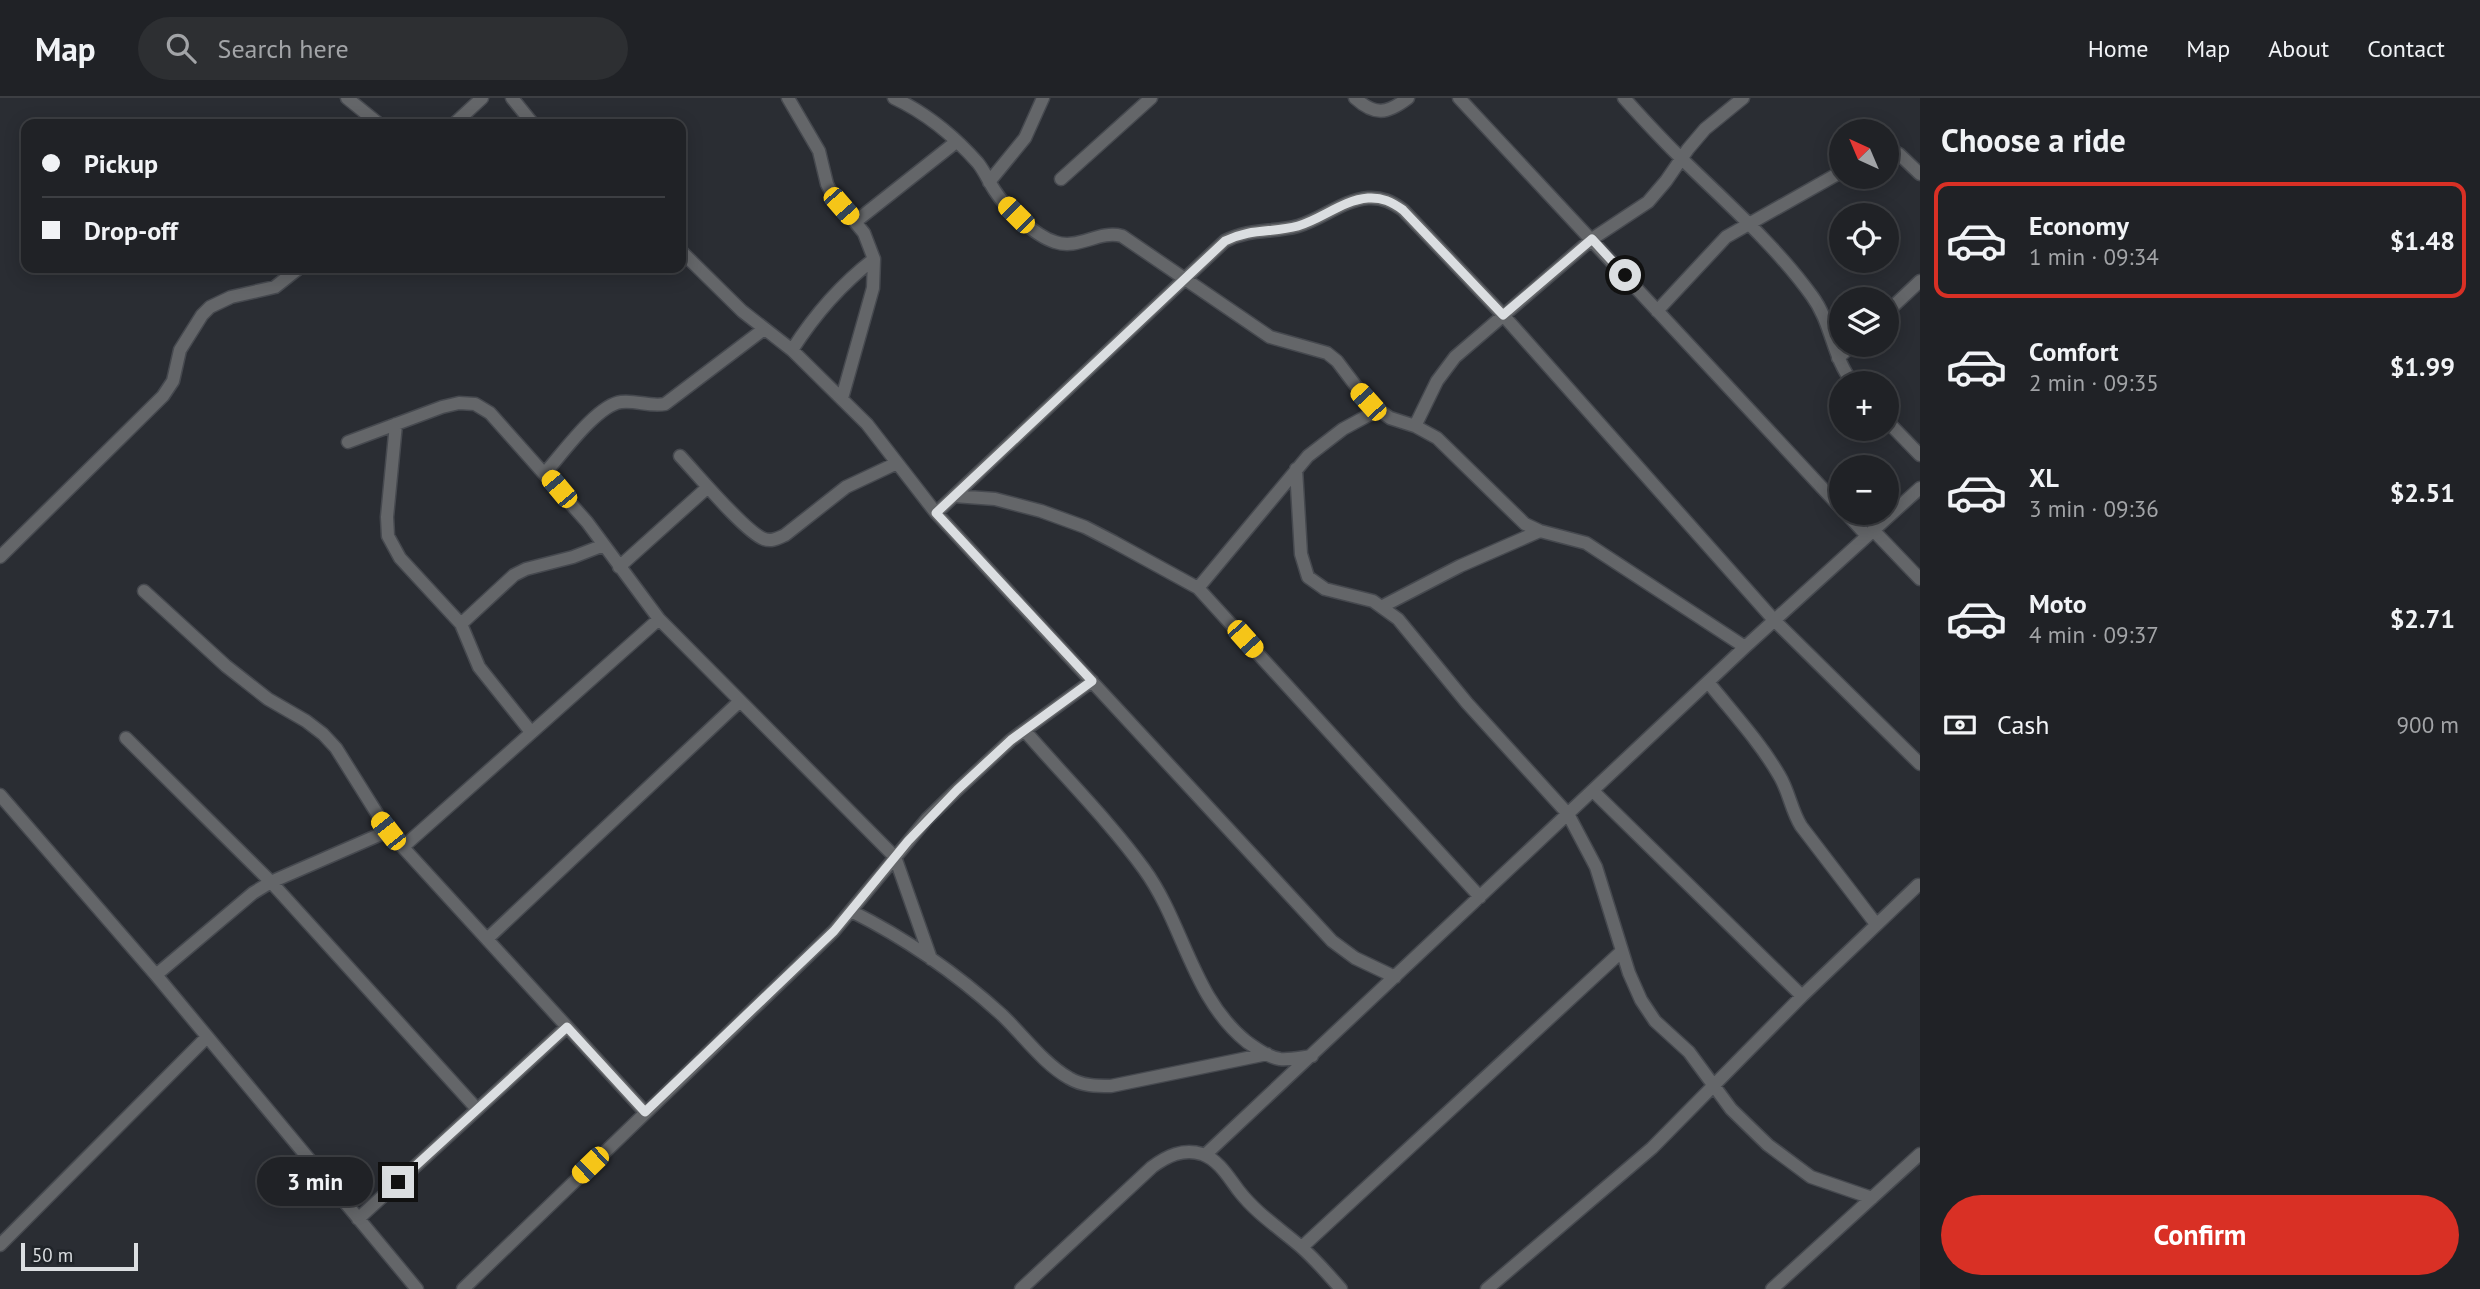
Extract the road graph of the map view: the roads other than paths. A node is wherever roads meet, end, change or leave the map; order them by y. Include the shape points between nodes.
1 (347, 98) edge
2 (482, 98) edge
3 (512, 98) edge
4 (788, 98) edge
5 (894, 98) edge
6 (1043, 98) edge
7 (1151, 98) edge
8 (1355, 98) edge
9 (1408, 98) edge
10 (1624, 98) edge
11 (1743, 98) edge
12 (1462, 99) edge
13 (373, 119) edge
14 (459, 119) edge
15 (529, 119) edge
16 (956, 142) junction
17 (1899, 154) edge
18 (1681, 159) junction
19 (1920, 174) edge
20 (1060, 179) dead end
21 (1829, 179) edge
22 (989, 183) junction
23 (855, 222) junction
24 (1750, 223) junction
25 (1592, 239) junction
26 (686, 256) edge
27 (874, 259) junction
28 (293, 273) edge
29 (1185, 277) junction
30 (1920, 281) edge
31 (1899, 301) edge
32 (1657, 311) junction
33 (1503, 315) junction
34 (764, 329) junction
35 (792, 350) junction
36 (1838, 358) joint
37 (1846, 371) edge
38 (842, 398) junction
39 (1378, 410) junction
40 (396, 424) junction
41 (1415, 426) junction
42 (1899, 433) edge
43 (348, 442) dead end
44 (1920, 455) edge
45 (680, 456) dead end
46 (897, 463) junction
47 (1296, 469) junction
48 (545, 472) junction
49 (708, 487) junction
50 (1920, 488) edge
51 (1829, 495) edge
52 (954, 496) junction
53 (936, 513) junction
54 (1860, 525) edge
55 (1540, 531) junction
56 (1870, 533) junction
57 (604, 545) junction
58 (0, 557) edge
59 (619, 567) junction
60 (1920, 579) edge
61 (1198, 588) junction
62 (144, 591) dead end
63 (1383, 606) junction
64 (659, 620) junction
65 (1774, 620) junction
66 (461, 624) junction
67 (1745, 647) junction
68 (1092, 681) junction
69 (1708, 682) junction
70 (740, 701) junction
71 (1025, 730) junction
72 (531, 732) junction
73 (126, 738) dead end
74 (1920, 764) edge
75 (1593, 790) junction
76 (0, 795) edge
77 (1568, 814) junction
78 (388, 831) junction
79 (403, 846) junction
80 (895, 857) junction
81 (271, 882) junction
82 (1918, 885) dead end
83 (1480, 897) junction
84 (851, 911) junction
85 (1876, 924) junction
86 (487, 939) junction
87 (1622, 951) junction
88 (931, 960) junction
89 (156, 975) junction
90 (1395, 977) junction
91 (1802, 996) junction
92 (567, 1027) junction
93 (207, 1037) junction
94 (1267, 1055) junction
95 (1313, 1055) junction
96 (1713, 1087) junction
97 (477, 1109) junction
98 (645, 1112) junction
99 (1920, 1154) edge
100 (1205, 1155) junction
101 (1872, 1198) junction
102 (358, 1219) junction
103 (0, 1245) edge
104 (1302, 1248) junction
105 (417, 1289) edge
106 (463, 1289) edge
107 (1021, 1289) edge
108 (1341, 1289) edge
109 (1487, 1289) edge
110 (1772, 1289) edge

1 - 13 street
2 - 14 street
3 - 15 street
4 - 23 street via 820,151 832,194
5 - 16 street via 917,109
6 - 22 street via 1025,138
7 - 20 street
8 - 9 street via 1368,109 1380,111
10 - 18 street
11 - 18 street via 1705,129
12 - 25 street
16 - 22 street
16 - 23 street
17 - 19 street
18 - 24 street
18 - 25 street via 1648,202
21 - 24 street
22 - 29 street via 1016,215 1053,242 1080,243 1103,234 1122,236
23 - 27 street
24 - 32 street via 1715,247
24 - 36 street via 1813,297 1827,321
25 - 32 street
25 - 33 street
26 - 34 street
27 - 35 street via 828,300
27 - 38 street via 873,288
28 - 58 street via 275,287 210,307 180,350 173,380 163,396
29 - 33 street via 1238,234 1299,226 1348,204 1379,198 1403,210
29 - 39 street via 1269,337 1327,353
29 - 52 street
30 - 31 street
32 - 51 street
33 - 41 street via 1444,370
33 - 65 street
34 - 35 street
34 - 48 street via 665,404 628,401 609,405
35 - 38 street
36 - 37 street
38 - 46 street
39 - 41 street
39 - 47 street via 1343,429
40 - 43 street
40 - 48 street via 442,407 475,404 490,413
40 - 66 street via 388,536 400,558
41 - 55 street via 1449,447 1519,520
42 - 44 street
45 - 49 street
46 - 49 street via 846,487 774,540 757,535
46 - 53 street
47 - 61 street
47 - 63 street via 1301,554 1308,577 1325,589
48 - 57 street
49 - 59 street
50 - 56 street
52 - 53 street
52 - 61 street via 995,499 1041,510 1085,527
53 - 68 street
54 - 56 street
55 - 63 street
55 - 67 street via 1594,548
56 - 60 street
56 - 65 street
57 - 59 street
57 - 66 street via 526,569
59 - 64 street
61 - 83 street
62 - 78 street via 226,666 323,734
63 - 77 street
64 - 70 street
64 - 72 street
65 - 67 street
65 - 74 street
66 - 72 street via 479,667
67 - 69 street
68 - 71 street
68 - 90 street via 1332,941
69 - 75 street
69 - 85 street via 1772,763 1801,826
70 - 80 street
70 - 86 street
71 - 80 street via 927,819
71 - 94 street via 1143,868 1208,998 1224,1020
72 - 79 street
73 - 81 street
75 - 77 street
75 - 91 street
76 - 89 street
77 - 83 street
77 - 87 street via 1596,867
78 - 79 street
78 - 81 street
79 - 86 street
80 - 84 street
80 - 88 street
81 - 89 street via 232,908
81 - 97 street
82 - 85 street
83 - 90 street
84 - 88 street
84 - 98 street
85 - 91 street
86 - 92 street
87 - 96 street via 1641,1000 1655,1021 1689,1052
87 - 104 street
88 - 94 street via 964,982 1071,1080 1093,1086 1133,1082
89 - 93 street
90 - 95 street
91 - 96 street
92 - 97 street
92 - 98 street
93 - 102 street
93 - 103 street
94 - 95 street via 1280,1059
95 - 100 street
96 - 101 street via 1745,1124 1792,1164 1811,1177
96 - 109 street via 1622,1176
97 - 102 street
98 - 106 street
99 - 101 street
100 - 104 street via 1256,1210
100 - 107 street via 1179,1152 1152,1167
101 - 110 street
102 - 105 street
104 - 108 street

